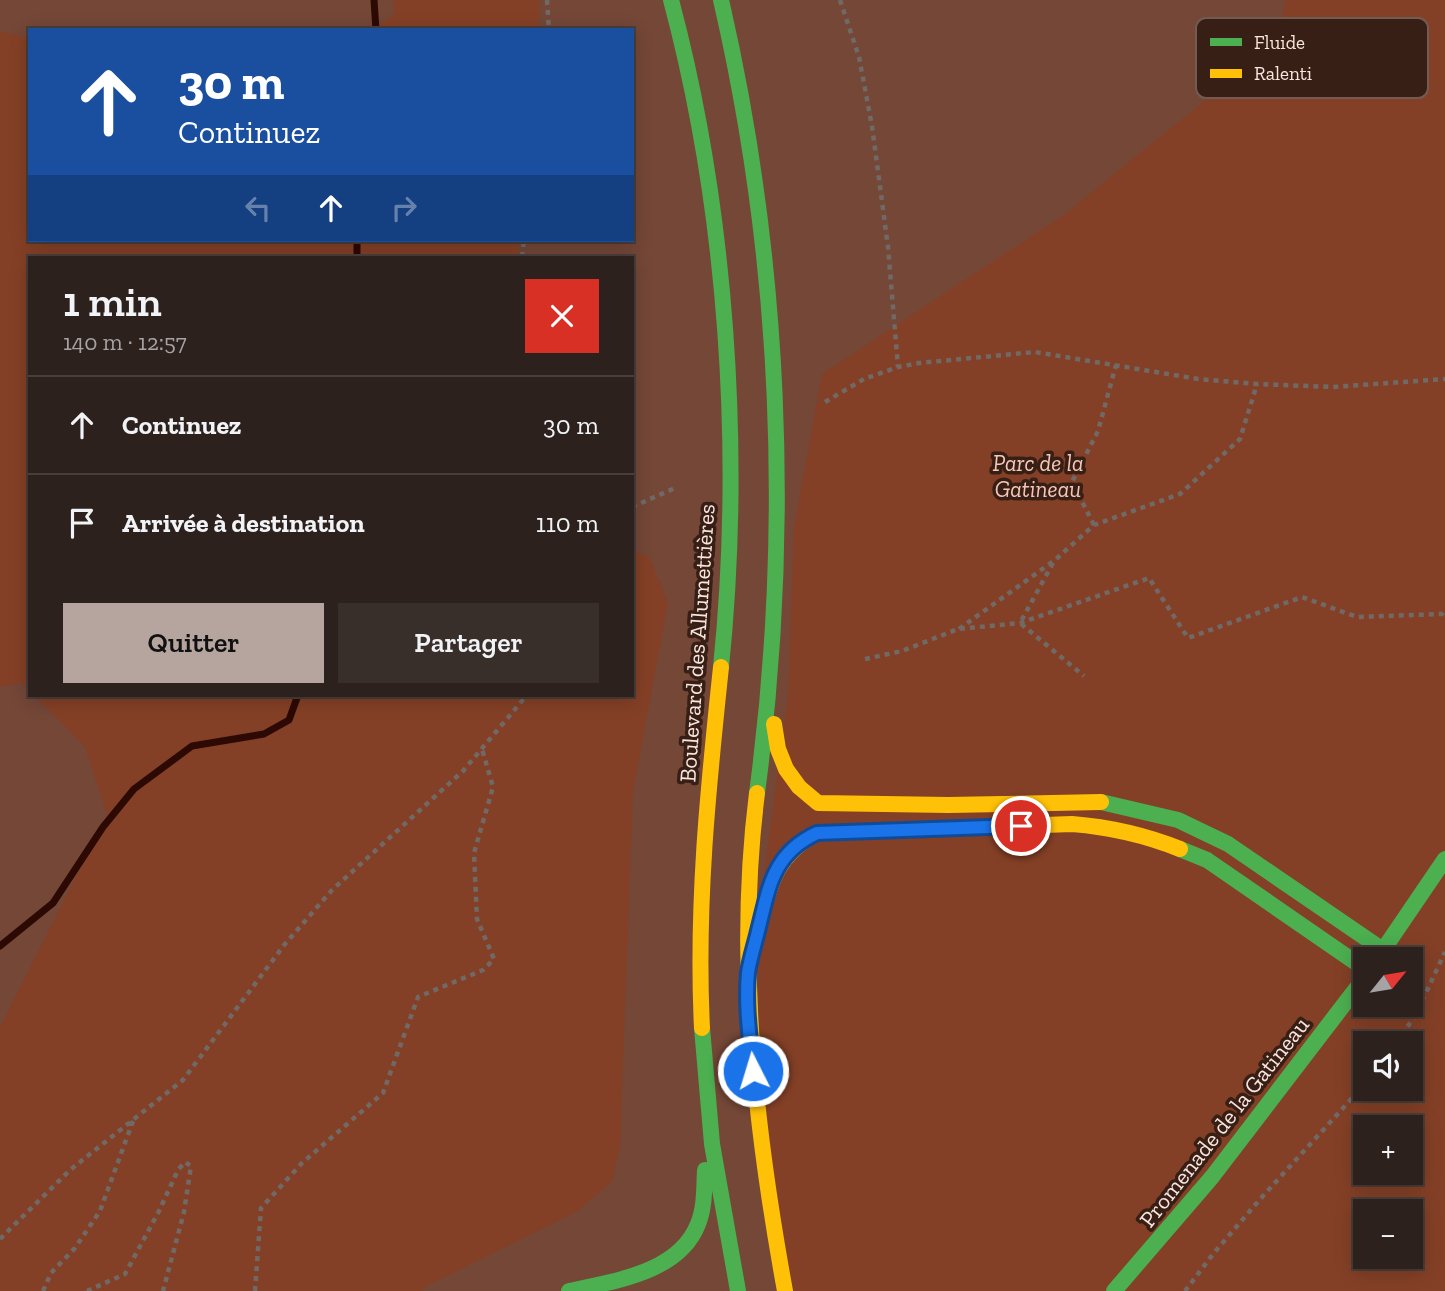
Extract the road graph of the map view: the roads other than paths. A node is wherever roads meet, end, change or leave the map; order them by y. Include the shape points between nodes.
1 (671, 0) edge
2 (721, 0) edge
3 (771, 674) junction
4 (1445, 859) edge
5 (1369, 947) edge
6 (1385, 947) edge
7 (1353, 961) edge
8 (748, 973) junction
9 (1353, 993) edge
10 (709, 1115) junction
11 (569, 1291) edge
12 (738, 1291) edge
13 (785, 1291) edge
14 (1114, 1291) edge

1 - 10 main road, Boulevard des Allumettières via 706,166 727,351 729,572 700,897
2 - 3 main road via 741,98 771,320 778,519
3 - 5 main road via 775,745 782,765 803,793 818,803 1093,801 1155,813 1228,844
3 - 8 main road via 749,874
4 - 6 main road
7 - 8 main road via 1207,860 1151,837 1072,824 817,833 802,840 776,867
8 - 13 main road via 757,1116
9 - 14 main road, Promenade de la Gatineau via 1173,1226
10 - 11 main road via 702,1209 688,1242 648,1270
10 - 12 main road, Boulevard des Allumettières

